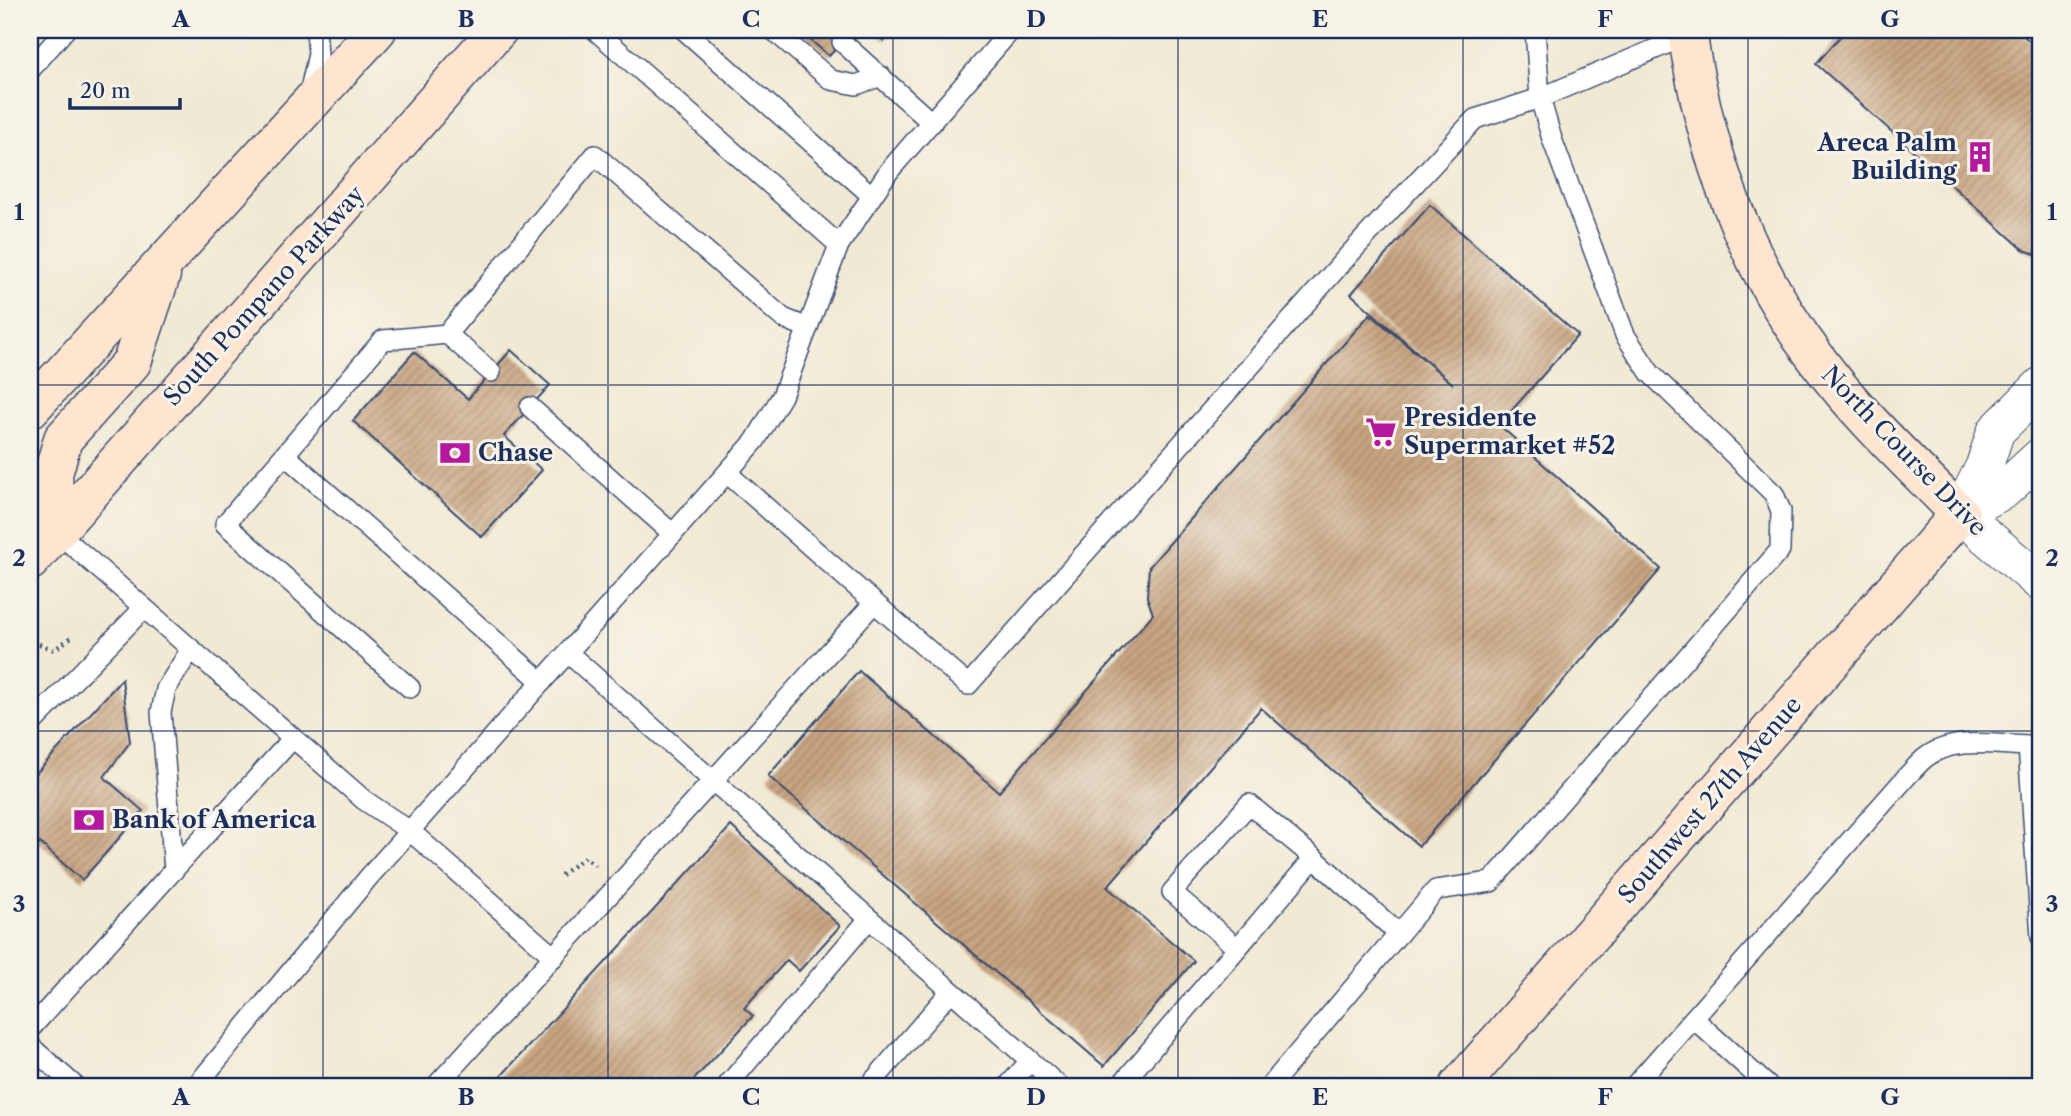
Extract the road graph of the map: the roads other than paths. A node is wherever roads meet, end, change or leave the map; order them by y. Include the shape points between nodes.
1 (65, 30) edge
2 (316, 30) edge
3 (377, 30) edge
4 (498, 30) edge
5 (595, 30) edge
6 (684, 30) edge
7 (774, 30) edge
8 (1011, 30) edge
9 (1535, 30) edge
10 (1688, 33) edge
11 (842, 42) dead end
12 (30, 70) edge
13 (881, 76) junction
14 (1540, 98) junction
15 (306, 109) junction
16 (932, 122) junction
17 (871, 195) junction
18 (839, 245) junction
19 (165, 262) junction
20 (808, 328) junction
21 (447, 334) junction
22 (491, 373) dead end
23 (2041, 386) edge
24 (530, 407) dead end
25 (30, 409) edge
26 (285, 455) junction
27 (2041, 456) edge
28 (727, 473) junction
29 (1960, 514) junction
30 (56, 531) junction
31 (673, 534) junction
32 (30, 561) edge
33 (2041, 583) edge
34 (873, 604) junction
35 (144, 608) junction
36 (191, 649) junction
37 (568, 653) junction
38 (542, 681) junction
39 (410, 688) dead end
40 (30, 725) edge
41 (293, 738) junction
42 (2034, 752) edge
43 (712, 781) junction
44 (410, 831) junction
45 (1314, 858) junction
46 (174, 870) junction
47 (869, 919) junction
48 (1399, 934) junction
49 (2041, 937) edge
50 (1237, 948) junction
51 (554, 957) junction
52 (951, 991) junction
53 (1693, 1019) junction
54 (30, 1029) edge
55 (30, 1046) edge
56 (1030, 1061) junction
57 (75, 1086) edge
58 (196, 1086) edge
59 (436, 1086) edge
60 (727, 1086) edge
61 (869, 1086) edge
62 (1008, 1086) edge
63 (1059, 1086) edge
64 (1120, 1086) edge
65 (1270, 1086) edge
66 (1459, 1086) edge
67 (1634, 1086) edge
68 (1768, 1086) edge

1 - 12 lane
2 - 15 lane via 317,54
3 - 15 main road
4 - 30 main road, South Pompano Parkway
5 - 18 lane
6 - 17 lane
7 - 13 lane via 831,80 856,85
8 - 16 lane
9 - 14 lane
10 - 14 lane
10 - 29 main road, North Course Drive via 1714,156 1746,241 1771,291 1843,393
11 - 13 lane
13 - 16 lane
14 - 34 lane via 1475,119 968,685
14 - 48 lane via 1625,335 1650,373 1774,494 1781,511 1780,550 1491,881 1436,890
15 - 19 main road
16 - 17 lane
17 - 18 lane
18 - 20 lane
19 - 25 main road
19 - 30 main road via 132,362 63,439 52,474
20 - 21 lane via 783,318 595,155
20 - 28 lane via 782,397 755,441
21 - 22 lane
21 - 26 lane via 383,340
23 - 29 street, Southwest 27th Avenue via 1996,431
24 - 31 lane
26 - 38 lane
26 - 39 lane via 225,524
27 - 29 street, Southwest 27th Avenue via 2004,491
28 - 31 lane
28 - 34 lane
29 - 33 street, North Course Drive
29 - 66 main road, Southwest 27th Avenue
30 - 32 main road, South Pompano Parkway
30 - 35 lane
31 - 37 lane
34 - 43 lane
35 - 36 lane
35 - 40 lane
36 - 41 lane
36 - 46 lane via 166,689 161,712
37 - 38 lane
37 - 43 lane
38 - 44 lane
41 - 44 lane via 364,800
41 - 46 lane
42 - 49 lane
42 - 53 lane via 1970,743 1926,757
43 - 47 lane
43 - 51 lane
44 - 51 lane
44 - 58 lane
45 - 48 lane
45 - 50 lane
45 - 50 lane via 1249,804 1172,892
46 - 54 lane
47 - 52 lane
47 - 60 lane
48 - 65 lane
50 - 64 lane
51 - 59 lane
52 - 56 lane
52 - 61 lane
53 - 67 lane
53 - 68 lane
55 - 57 lane
56 - 62 lane
56 - 63 lane

